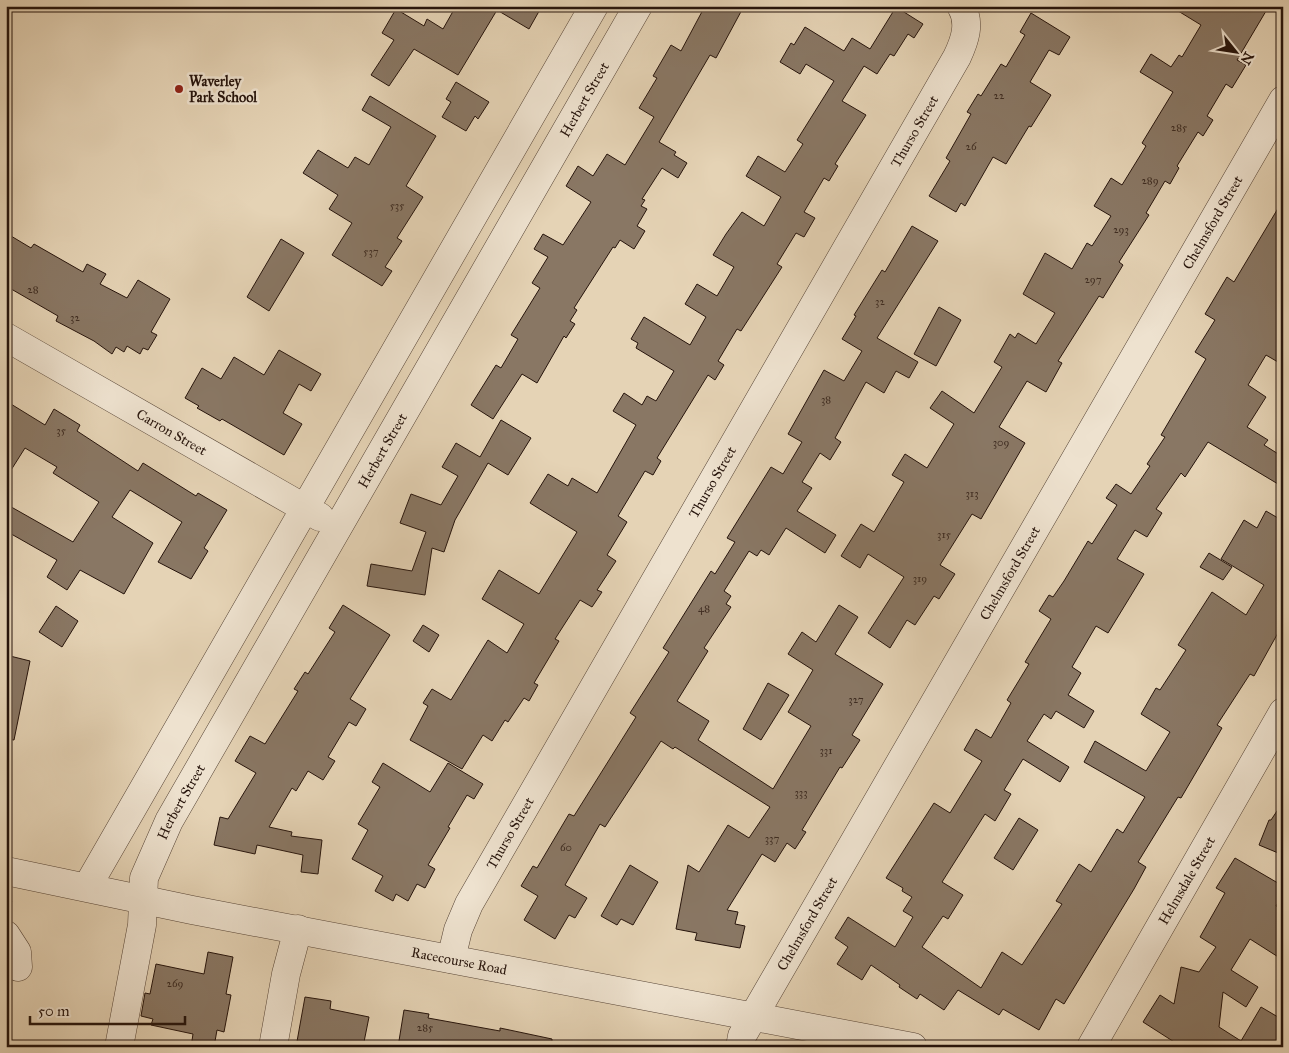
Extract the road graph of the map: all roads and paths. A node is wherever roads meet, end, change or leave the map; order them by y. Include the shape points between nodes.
1 (594, 6) edge
2 (638, 6) edge
3 (961, 6) edge
4 (1283, 100) edge
5 (493, 182) junction
6 (527, 200) junction
7 (6, 336) edge
8 (305, 509) junction
9 (338, 528) junction
10 (1283, 712) edge
11 (6, 871) edge
12 (87, 887) junction
13 (143, 899) junction
14 (11, 900) dead end
15 (7, 925) edge
16 (298, 929) junction
17 (451, 959) junction
18 (18, 967) dead end
19 (754, 1017) junction
20 (119, 1047) edge
21 (273, 1047) edge
22 (740, 1047) edge
23 (913, 1047) edge
24 (1091, 1047) edge

1 - 5 street
2 - 6 street, Herbert Street
3 - 17 street, Thurso Street via 967,24 957,57 469,904
4 - 19 street, Chelmsford Street
5 - 6 street
5 - 8 street
6 - 9 street, Herbert Street
7 - 8 street, Carron Street
8 - 9 street, Carron Street
8 - 12 street
9 - 13 street, Herbert Street via 169,821 144,878
10 - 24 street, Helmsdale Street
11 - 12 street, Racecourse Road
12 - 13 street, Racecourse Road
13 - 16 street, Racecourse Road
13 - 20 street, Herbert Street via 142,925
14 - 15 path
15 - 18 street via 17,952
16 - 17 street, Racecourse Road
16 - 21 street
17 - 19 street, Racecourse Road
19 - 22 street, Chelmsford Street via 742,1036
19 - 23 street, Racecourse Road

